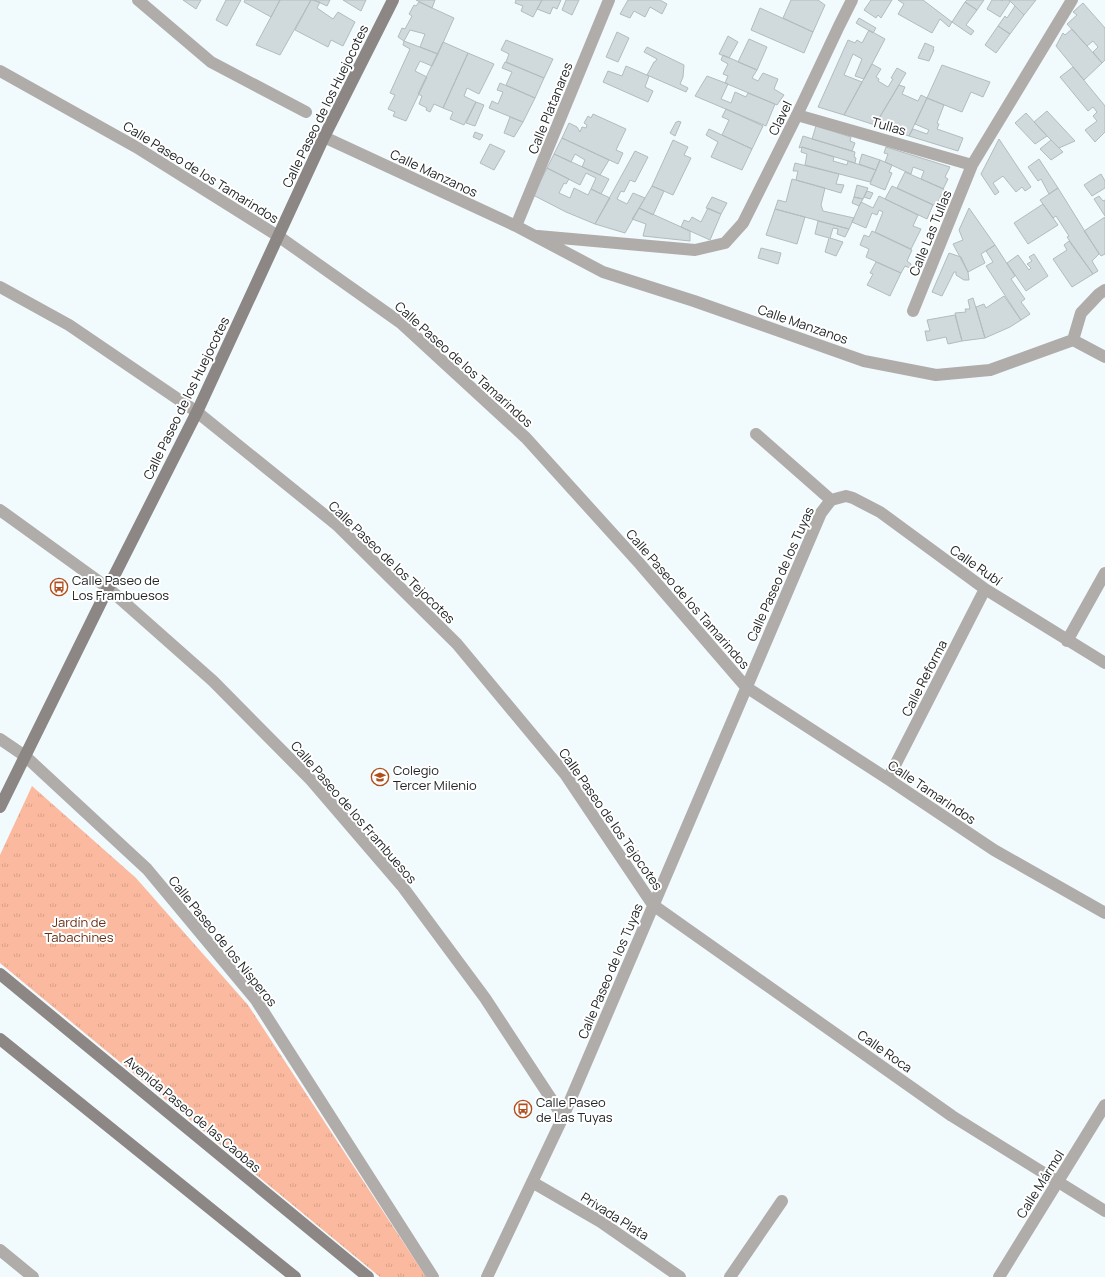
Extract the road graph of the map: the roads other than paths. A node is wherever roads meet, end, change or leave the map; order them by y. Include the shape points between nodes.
1 (138, 0) edge
2 (393, 0) edge
3 (610, 0) edge
4 (852, 0) edge
5 (1072, 0) edge
6 (0, 71) edge
7 (306, 112) dead end
8 (797, 114) junction
9 (324, 137) junction
10 (972, 165) junction
11 (516, 226) junction
12 (532, 235) junction
13 (278, 236) junction
14 (725, 242) joint
15 (0, 287) edge
16 (1105, 290) edge
17 (914, 311) dead end
18 (1073, 340) junction
19 (1105, 358) edge
20 (197, 412) junction
21 (756, 434) dead end
22 (831, 500) junction
23 (0, 510) edge
24 (1105, 573) edge
25 (108, 588) junction
26 (986, 589) junction
27 (1067, 640) junction
28 (1105, 663) edge
29 (746, 687) junction
30 (0, 738) edge
31 (25, 756) junction
32 (888, 779) junction
33 (0, 807) edge
34 (653, 905) junction
35 (1105, 913) edge
36 (0, 974) edge
37 (0, 1039) edge
38 (1105, 1105) edge
39 (563, 1117) junction
40 (532, 1182) junction
41 (1058, 1182) junction
42 (782, 1201) dead end
43 (1105, 1211) edge
44 (0, 1250) edge
45 (33, 1277) edge
46 (295, 1277) edge
47 (368, 1277) edge
48 (434, 1277) edge
49 (487, 1277) edge
50 (680, 1277) edge
51 (730, 1277) edge
52 (999, 1277) edge

1 - 7 street via 211,62
2 - 9 street, Calle Paseo de los Huejocotes
3 - 11 street, Calle Platanares
4 - 8 street, Clavel
5 - 10 street, Calle Las Tullas
6 - 13 street, Calle Paseo de los Tamarindos via 136,147
8 - 10 street, Tullas
8 - 14 street, Clavel via 743,223
9 - 11 street, Calle Manzanos
9 - 13 street, Calle Paseo de los Huejocotes
10 - 17 street, Calle Las Tullas
11 - 12 street, Calle Manzanos
12 - 14 street, Calle Manzanos via 695,250
12 - 18 street, Calle Manzanos via 603,272 864,360 936,375 990,370
13 - 20 street, Calle Paseo de los Huejocotes
13 - 29 street, Calle Paseo de los Tamarindos via 401,323 526,438 640,564
15 - 20 street, Calle Paseo de los Tejocotes via 69,325
16 - 18 street via 1081,314
18 - 19 street
20 - 25 street, Calle Paseo de los Huejocotes
20 - 34 street, Calle Paseo de los Tejocotes via 337,525 457,644 565,774
21 - 22 street
22 - 26 street, Calle Rubí via 846,496 880,512
22 - 29 street, Calle Paseo de los Tuyas via 821,513
23 - 25 street, Calle Paseo de los Frambuesos
24 - 27 street
25 - 31 street, Calle Paseo de los Huejocotes
25 - 39 street, Calle Paseo de los Frambuesos via 212,681 311,780 406,893 485,998
26 - 27 street, Calle Rubí
26 - 32 street, Calle Reforma
27 - 28 street, Calle Rubí
29 - 32 street, Calle Tamarindos
29 - 34 street, Calle Paseo de los Tuyas
30 - 31 street, Calle Paseo de los Nísperos
31 - 33 street, Calle Paseo de los Huejocotes
31 - 48 street, Calle Paseo de los Nísperos via 147,869 256,1000
32 - 35 street, Calle Tamarindos via 994,850
34 - 39 street, Calle Paseo de los Tuyas
34 - 41 street, Calle Roca via 952,1116
36 - 47 street, Avenida Paseo de las Caobas
37 - 46 street
38 - 41 street, Calle Mármol
39 - 40 street, Calle Paseo de los Tuyas
40 - 49 street, Calle Paseo de los Tuyas
40 - 50 street, Privada Plata via 601,1222
41 - 43 street, Calle Roca
41 - 52 street, Calle Mármol
42 - 51 street
44 - 45 street

